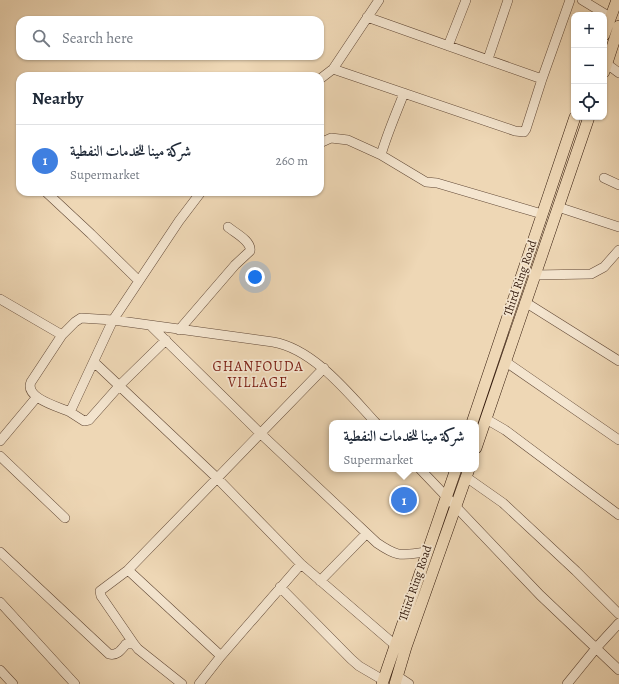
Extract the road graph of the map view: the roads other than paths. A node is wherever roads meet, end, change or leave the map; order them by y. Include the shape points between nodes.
1 (378, 0) edge
2 (466, 0) edge
3 (508, 0) edge
4 (570, 0) edge
5 (582, 0) edge
6 (617, 0) edge
7 (367, 17) junction
8 (615, 19) edge
9 (619, 26) edge
10 (607, 31) edge
11 (448, 46) junction
12 (488, 59) junction
13 (607, 62) edge
14 (333, 69) junction
15 (607, 69) edge
16 (619, 73) edge
17 (324, 76) edge
18 (542, 78) junction
19 (404, 93) junction
20 (574, 120) edge
21 (588, 120) edge
22 (324, 141) edge
23 (381, 155) junction
24 (604, 178) dead end
25 (619, 185) edge
26 (50, 196) edge
27 (198, 196) edge
28 (558, 207) junction
29 (542, 214) junction
30 (619, 226) edge
31 (228, 228) dead end
32 (619, 250) edge
33 (534, 275) junction
34 (139, 281) junction
35 (0, 299) edge
36 (525, 302) junction
37 (113, 320) junction
38 (151, 326) junction
39 (179, 330) junction
40 (62, 335) junction
41 (166, 340) junction
42 (619, 360) edge
43 (94, 362) junction
44 (506, 362) junction
45 (324, 368) junction
46 (120, 385) junction
47 (36, 398) junction
48 (70, 412) junction
49 (486, 419) junction
50 (373, 420) edge
51 (473, 420) edge
52 (261, 434) junction
53 (479, 439) edge
54 (619, 440) edge
55 (0, 441) edge
56 (0, 456) edge
57 (423, 472) edge
58 (455, 472) edge
59 (467, 473) edge
60 (217, 478) junction
61 (446, 496) junction
62 (456, 506) junction
63 (619, 515) edge
64 (66, 518) dead end
65 (366, 534) junction
66 (0, 552) edge
67 (426, 552) junction
68 (301, 564) junction
69 (128, 570) junction
70 (320, 581) junction
71 (280, 587) junction
72 (0, 602) edge
73 (619, 614) edge
74 (619, 623) edge
75 (134, 644) junction
76 (395, 645) junction
77 (597, 648) junction
78 (221, 656) junction
79 (0, 670) edge
80 (619, 670) edge
81 (396, 680) edge
82 (383, 682) edge
83 (13, 684) edge
84 (75, 684) edge
85 (182, 684) edge
86 (199, 684) edge
87 (409, 684) edge
88 (567, 684) edge

1 - 7 street
2 - 11 street
3 - 12 street
4 - 18 street
5 - 8 street
6 - 8 main road
7 - 11 street
7 - 14 street
8 - 10 main road
9 - 13 main road
11 - 12 street
12 - 18 street
14 - 17 street
14 - 19 street
15 - 16 street
18 - 19 street via 526,129 521,132
19 - 23 street
20 - 29 main road
21 - 28 main road, Third Ring Road
22 - 23 street via 332,138 348,140
23 - 29 street via 426,182
24 - 25 street
26 - 34 street
27 - 34 street
28 - 30 street
28 - 33 main road, Third Ring Road
29 - 51 main road
31 - 39 street via 249,244 250,251
32 - 33 street via 604,267 591,274
33 - 36 main road, Third Ring Road
34 - 37 street
35 - 40 street
36 - 42 street
36 - 44 main road, Third Ring Road
37 - 38 street
37 - 40 street via 81,318
37 - 43 street
38 - 39 street
38 - 41 street
39 - 45 street via 282,344
40 - 47 street via 29,385
41 - 46 street
41 - 52 street
43 - 46 street
43 - 48 street
44 - 49 main road, Third Ring Road
44 - 54 street
45 - 50 street
45 - 52 street
46 - 48 street via 89,420 84,421
46 - 60 street
47 - 48 street
47 - 55 street
49 - 53 main road, Third Ring Road
49 - 63 street via 505,430
52 - 60 street
52 - 65 street
56 - 64 street
57 - 61 street
58 - 61 main road
59 - 62 main road, Third Ring Road
59 - 73 street via 503,503
60 - 68 street
60 - 69 street
61 - 62 street
61 - 67 main road
62 - 77 street via 540,595
62 - 81 main road, Third Ring Road
65 - 67 street via 390,552 399,555
65 - 70 street
66 - 75 street via 109,654 118,653 126,644
67 - 76 main road
68 - 70 street
68 - 71 street
69 - 75 street via 100,591 100,594
69 - 78 street
70 - 76 street
71 - 78 street
71 - 82 street via 351,659
72 - 84 street
74 - 77 street
75 - 85 street
76 - 82 main road
77 - 80 street
77 - 88 street
78 - 86 street
79 - 83 street
81 - 87 street

